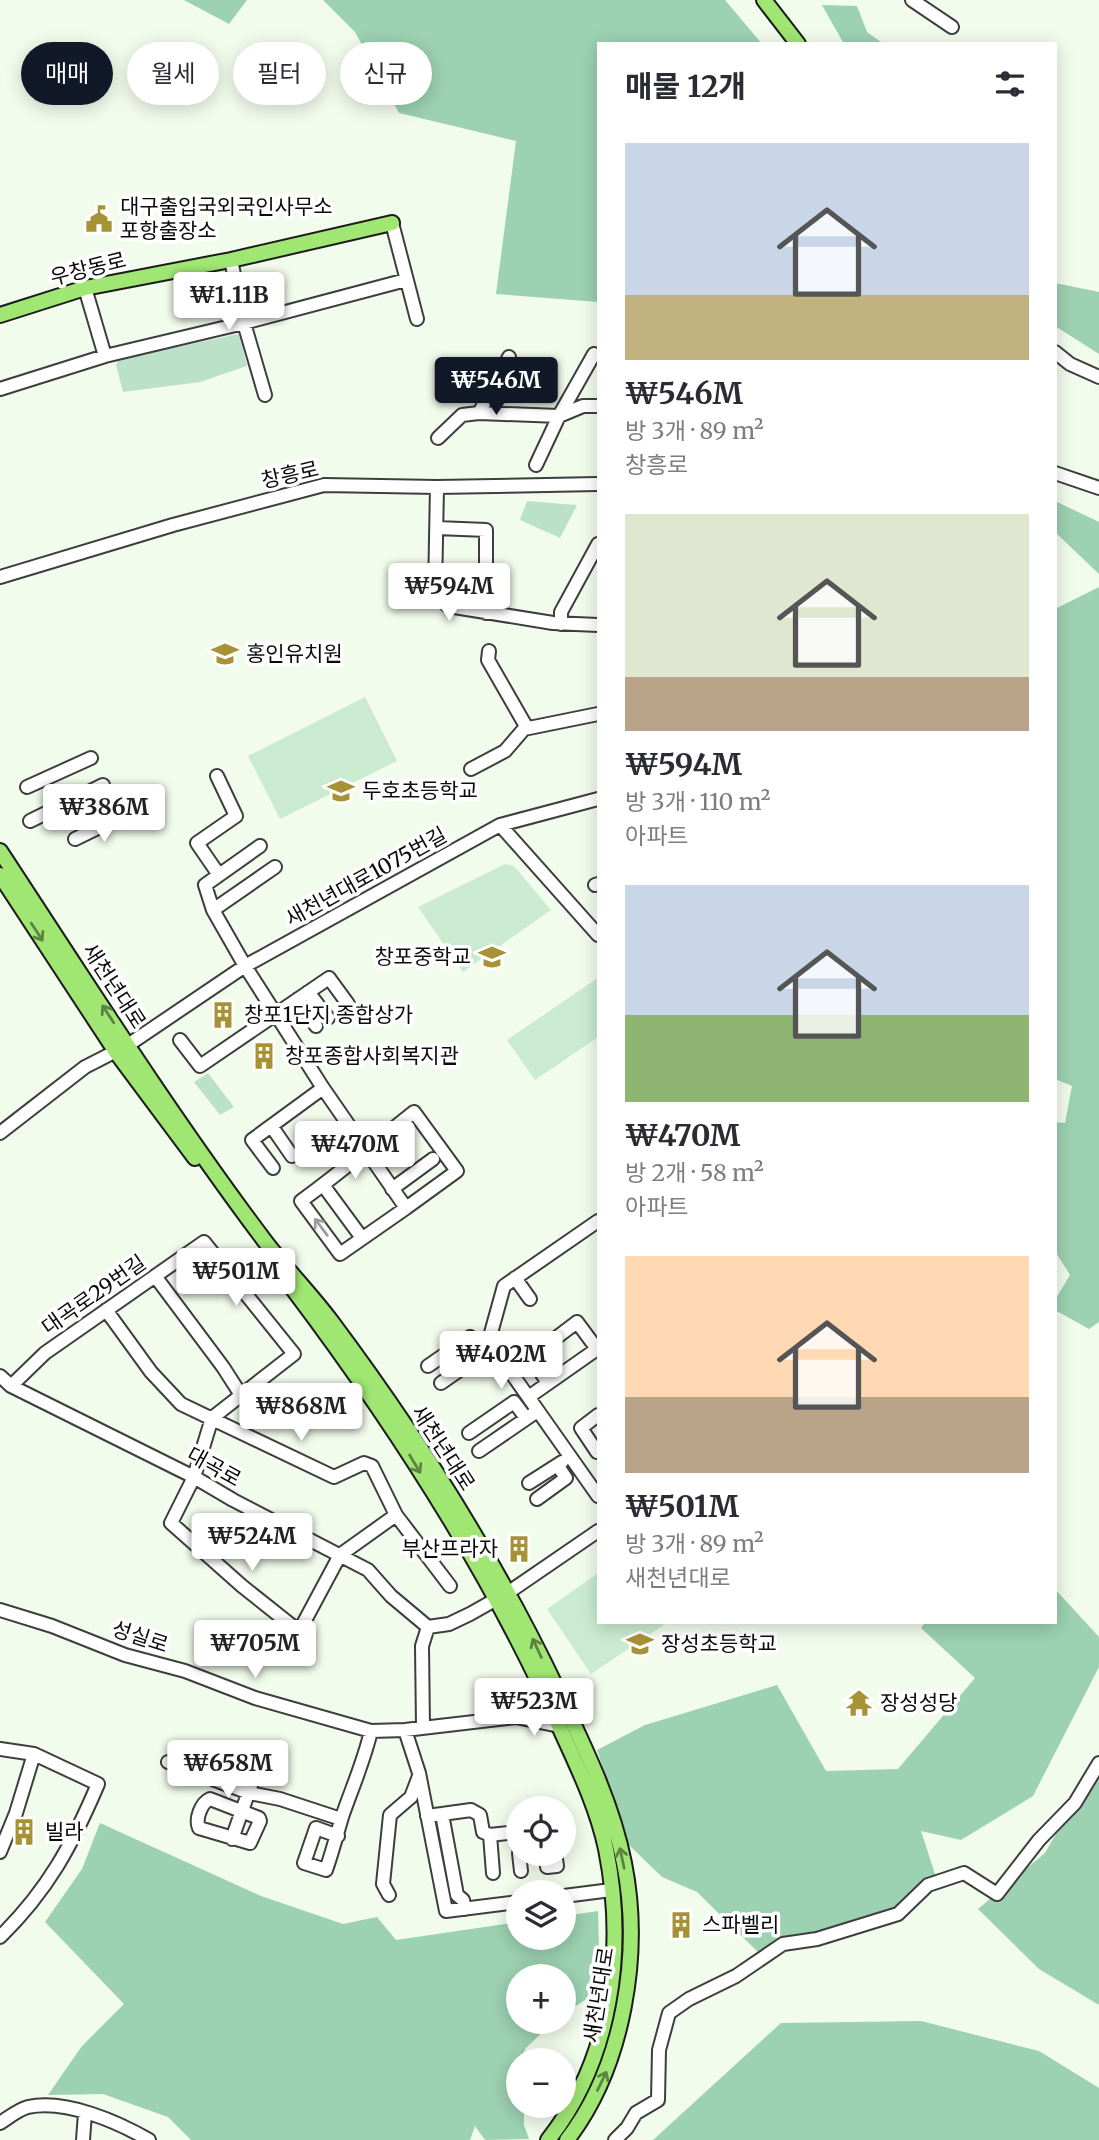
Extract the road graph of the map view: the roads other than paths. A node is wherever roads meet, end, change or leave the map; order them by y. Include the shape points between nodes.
1 (764, 0) edge
2 (912, 0) edge
3 (952, 27) dead end
4 (796, 42) edge
5 (392, 223) joint
6 (231, 260) junction
7 (406, 280) junction
8 (85, 288) junction
9 (0, 315) edge
10 (417, 320) dead end
11 (244, 323) junction
12 (594, 354) dead end
13 (1057, 354) edge
14 (105, 356) junction
15 (509, 357) dead end
16 (1099, 377) edge
17 (0, 389) edge
18 (265, 395) dead end
19 (597, 406) edge
20 (479, 413) junction
21 (559, 416) junction
22 (438, 438) dead end
23 (536, 465) dead end
24 (1057, 474) edge
25 (597, 484) edge
26 (437, 487) junction
27 (1099, 488) edge
28 (437, 528) junction
29 (597, 546) edge
30 (0, 578) edge
31 (486, 613) junction
32 (561, 624) junction
33 (597, 625) edge
34 (489, 651) dead end
35 (597, 714) edge
36 (527, 728) junction
37 (91, 758) dead end
38 (471, 769) dead end
39 (217, 776) dead end
40 (103, 785) dead end
41 (27, 788) dead end
42 (597, 799) edge
43 (118, 818) dead end
44 (30, 821) dead end
45 (500, 825) junction
46 (75, 839) dead end
47 (260, 846) dead end
48 (0, 851) edge
49 (275, 867) dead end
50 (0, 875) edge
51 (219, 875) junction
52 (213, 910) junction
53 (597, 934) edge
54 (245, 966) junction
55 (303, 996) junction
56 (348, 1004) dead end
57 (277, 1013) junction
58 (328, 1018) dead end
59 (316, 1026) dead end
60 (180, 1040) dead end
61 (122, 1048) junction
62 (323, 1088) junction
63 (272, 1126) junction
64 (0, 1133) edge
65 (365, 1151) junction
66 (292, 1156) dead end
67 (433, 1159) dead end
68 (273, 1168) dead end
69 (323, 1185) junction
70 (392, 1189) junction
71 (406, 1208) junction
72 (597, 1222) edge
73 (362, 1238) junction
74 (155, 1276) junction
75 (515, 1278) junction
76 (530, 1299) dead end
77 (106, 1310) junction
78 (488, 1350) junction
79 (428, 1366) dead end
80 (0, 1376) edge
81 (440, 1383) dead end
82 (548, 1383) junction
83 (11, 1386) junction
84 (241, 1395) junction
85 (530, 1396) junction
86 (539, 1409) junction
87 (597, 1416) edge
88 (212, 1418) junction
89 (526, 1418) junction
90 (468, 1433) dead end
91 (597, 1450) edge
92 (479, 1451) dead end
93 (597, 1451) edge
94 (574, 1460) junction
95 (558, 1466) junction
96 (194, 1477) junction
97 (529, 1483) dead end
98 (597, 1494) edge
99 (537, 1499) dead end
100 (396, 1515) junction
101 (597, 1532) edge
102 (340, 1555) junction
103 (450, 1586) dead end
104 (503, 1596) junction
105 (0, 1610) edge
106 (428, 1627) junction
107 (546, 1681) junction
108 (516, 1717) junction
109 (559, 1726) junction
110 (423, 1727) junction
111 (405, 1730) junction
112 (371, 1731) junction
113 (0, 1749) edge
114 (34, 1754) junction
115 (168, 1762) dead end
116 (1099, 1763) edge
117 (256, 1771) dead end
118 (419, 1776) junction
119 (249, 1793) junction
120 (242, 1811) junction
121 (442, 1814) junction
122 (427, 1816) junction
123 (341, 1819) junction
124 (490, 1835) junction
125 (338, 1836) dead end
126 (506, 1836) edge
127 (232, 1839) junction
128 (0, 1852) edge
129 (520, 1866) edge
130 (521, 1871) dead end
131 (494, 1872) dead end
132 (611, 1890) junction
133 (576, 1894) edge
134 (389, 1895) dead end
135 (506, 1904) edge
136 (466, 1909) junction
137 (0, 1937) edge
138 (85, 2113) junction
139 (0, 2123) edge
140 (83, 2140) edge
141 (149, 2140) edge
142 (548, 2140) edge
143 (567, 2140) edge
144 (615, 2140) edge

1 - 4 main road
2 - 3 street
5 - 6 main road, 우창동로
5 - 7 street
6 - 8 main road, 우창동로
6 - 11 street
7 - 10 street
7 - 11 street
8 - 9 main road, 우창동로
8 - 14 street
11 - 14 street
11 - 18 street
12 - 21 street
13 - 16 street
14 - 17 street
15 - 20 street
19 - 21 street via 583,406
20 - 21 street
20 - 22 street via 462,415
21 - 23 street
24 - 27 street
25 - 26 street, 창흥로
26 - 28 street
26 - 30 street, 창흥로 via 324,485
28 - 31 street via 435,591 448,606
28 - 31 street via 486,530
29 - 32 street via 561,612
31 - 32 street
32 - 33 street
34 - 36 street via 488,660
35 - 36 street
36 - 38 street via 505,751
37 - 41 street
39 - 51 street via 236,816 197,843
40 - 44 street
42 - 45 street, 새천년대로1075번길
43 - 46 street
45 - 53 street
45 - 54 street, 새천년대로1075번길
47 - 51 street
61 -> 48 main road, 새천년대로
49 - 52 street
50 -> 61 main road, 새천년대로
51 - 52 street via 205,885
52 - 54 street
54 - 57 street
54 - 61 street, 새천년대로1075번길
55 - 56 street via 329,978
55 - 57 street
55 - 58 street
55 - 59 street
57 - 60 street via 200,1066
57 - 62 street
61 - 64 street, 새천년대로1075번길 via 85,1067
61 - 104 main road, 새천년대로 via 265,1242 329,1318 416,1442
62 - 63 street
62 - 65 street
63 - 66 street
63 - 68 street via 252,1140
65 - 69 street
65 - 70 street
65 - 71 street via 414,1112 457,1171
67 - 70 street
69 - 73 street
73 -> 69 street via 340,1254 301,1201
70 - 71 street
71 - 73 street
72 - 75 street
74 - 77 street, 대곡로29번길
74 - 84 street
74 - 84 street, 대곡로29번길 via 204,1242 294,1354
75 - 76 street
75 - 78 street via 503,1286
77 - 83 street, 대곡로29번길 via 45,1353
77 - 88 street via 164,1389 181,1405
78 - 79 street via 470,1337
78 - 81 street
78 - 85 street
80 - 83 street, 대곡로
82 - 82 street via 597,1349 577,1322 531,1357
82 - 85 street
83 - 96 street, 대곡로
84 - 88 street
85 - 86 street
86 - 89 street
86 - 94 street
87 - 91 street via 581,1428
88 - 96 street
88 - 100 street via 334,1477 364,1463 372,1466
89 - 90 street via 514,1402
89 - 92 street
93 - 94 street
94 - 95 street
94 - 98 street
95 - 97 street
95 - 99 street via 566,1478
96 - 102 street, 대곡로
96 - 102 street via 171,1523 296,1629 302,1626
100 - 102 street
100 - 103 street
101 - 104 street
102 - 106 street, 대곡로 via 368,1570
104 - 106 street via 449,1624
104 - 107 main road, 새천년대로
105 - 112 street, 성실로 via 255,1698
106 - 110 street via 422,1646
107 - 108 street
107 - 109 main road, 새천년대로
143 -> 107 main road, 새천년대로 via 608,2068 621,2022 629,1930 624,1863 611,1815 581,1740
108 - 109 street, 성실로
108 - 110 street, 성실로
109 - 132 main road, 새천년대로 via 600,1823
110 - 111 street, 성실로
111 - 112 street, 성실로
111 - 118 street
112 - 123 street
113 - 114 street
114 - 128 street
114 - 137 street via 98,1784 53,1875 27,1911
115 - 119 street
116 - 144 street via 1075,1803 997,1894 964,1873 928,1885 898,1914 817,1939 783,1944 669,2013 659,2050 658,2100 636,2113
117 - 119 street
118 - 122 street
118 - 134 street via 411,1797 390,1815 383,1884
119 - 120 street
119 - 123 street
120 - 127 street
120 - 127 street via 257,1815 260,1821 250,1843
120 - 127 street via 210,1799 204,1802 197,1820 199,1828
121 - 122 street
121 - 124 street via 471,1810 480,1815 483,1832
121 - 136 street via 457,1895
122 - 136 street via 446,1911
123 - 125 street
124 - 126 street
124 - 131 street
129 - 130 street
132 - 133 street
132 - 142 main road, 새천년대로 via 613,1968 608,2010 593,2064
135 - 136 street
138 - 139 street via 62,2106 26,2107
138 - 140 street
138 - 141 street

